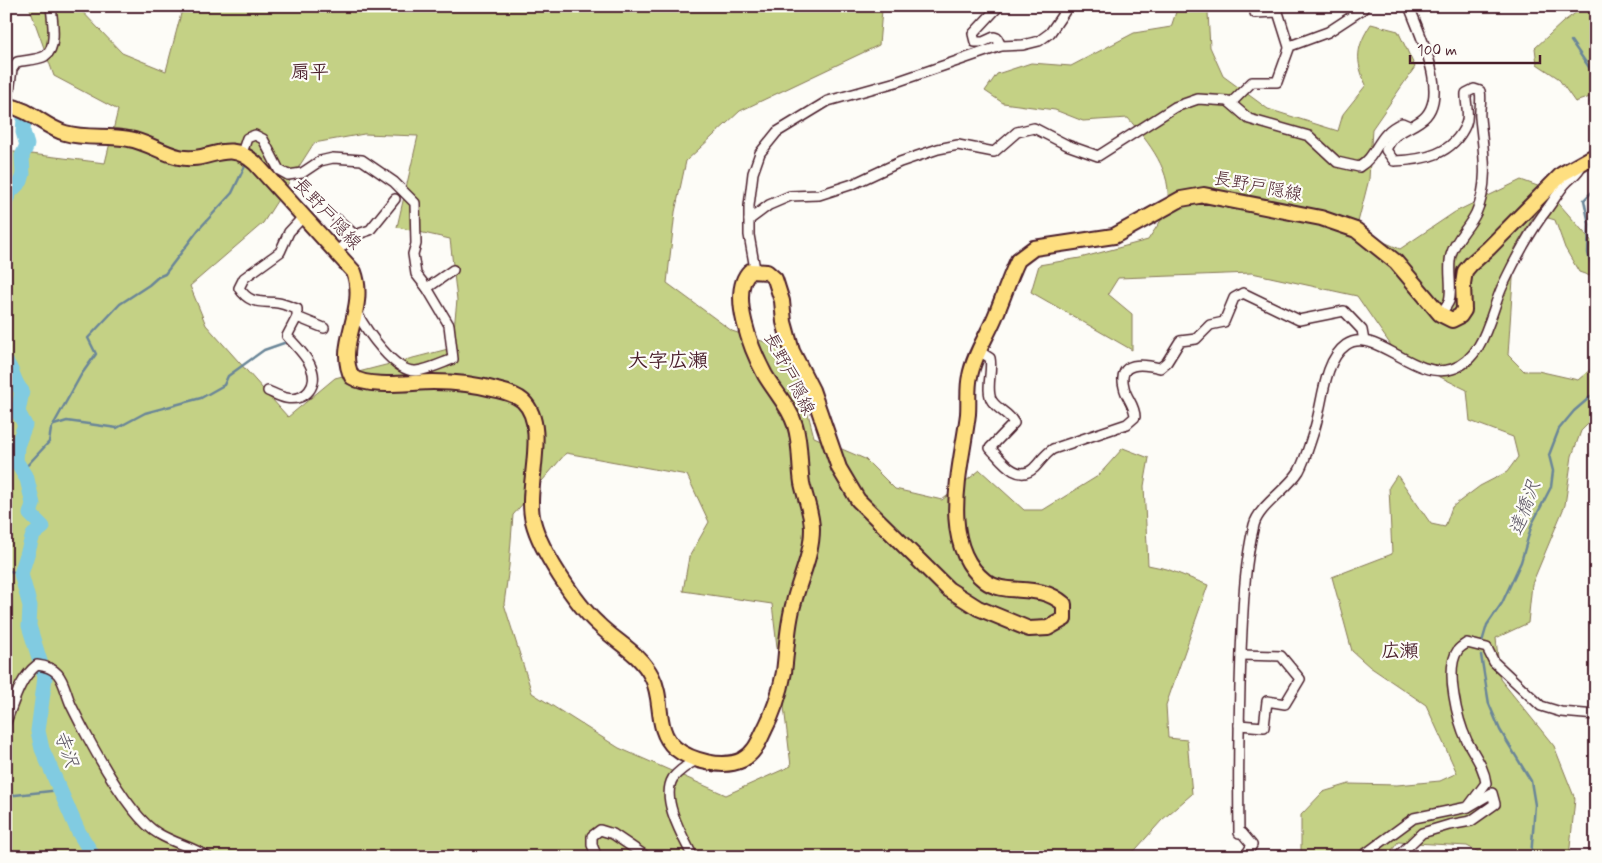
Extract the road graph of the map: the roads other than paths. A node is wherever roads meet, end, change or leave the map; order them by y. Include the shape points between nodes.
1 (52, 6) edge
2 (998, 6) edge
3 (1066, 6) edge
4 (1409, 6) edge
5 (1364, 7) edge
6 (1255, 14) dead end
7 (1000, 46) junction
8 (1289, 48) junction
9 (1230, 103) junction
10 (7, 107) edge
11 (1409, 126) junction
12 (242, 153) junction
13 (1596, 155) edge
14 (1583, 162) junction
15 (395, 199) dead end
16 (303, 216) junction
17 (337, 219) dead end
18 (749, 220) junction
19 (355, 235) junction
20 (337, 251) junction
21 (755, 269) junction
22 (453, 270) dead end
23 (428, 288) junction
24 (357, 313) junction
25 (1440, 314) junction
26 (297, 317) junction
27 (324, 328) dead end
28 (1364, 341) junction
29 (979, 351) junction
30 (268, 390) dead end
31 (1241, 656) junction
32 (1596, 715) edge
33 (6, 722) edge
34 (1239, 725) junction
35 (698, 758) junction
36 (1468, 807) junction
37 (208, 857) edge
38 (597, 857) edge
39 (647, 857) edge
40 (693, 857) edge
41 (1245, 857) edge
42 (1361, 857) edge
43 (1397, 857) edge

1 - 10 street via 50,51 44,56 17,62 12,69
2 - 7 street via 973,34 975,42 994,37
3 - 7 street via 1050,33 1039,40 1023,45
4 - 11 street via 1435,89 1421,121
5 - 8 street via 1328,32
6 - 8 street via 1278,12
7 - 18 street via 896,82 828,101 777,132 760,153 753,173
8 - 9 street via 1277,82 1252,82
9 - 11 street via 1250,119 1309,136 1337,162 1359,167 1366,163 1389,129 1402,123
9 - 18 street via 1198,99 1175,107 1098,156 1066,145 1034,128 1017,132 994,152 958,146 938,149 819,195 790,196
10 - 12 main road via 36,115 64,133 137,140 178,157 202,156 223,150
11 - 25 street via 1392,138 1386,150 1394,161 1424,159 1440,154 1454,142 1466,124 1466,93 1474,89 1480,92 1484,178 1477,211 1450,256 1449,301
12 - 16 main road, 長野戸隠線
12 - 23 street via 247,138 255,135 263,139 279,170 288,175 302,173 326,160 362,160 394,182 415,203 416,274
13 - 14 main road
14 - 25 main road via 1562,174 1465,271 1464,310 1460,316 1452,320
14 - 28 street via 1580,171 1566,184 1531,233 1504,284 1483,337 1465,364 1450,370 1433,369 1408,363 1374,341
15 - 19 street via 370,230
16 - 20 main road, 長野戸隠線
16 - 26 street via 289,232 280,252 244,278 239,288 244,296 264,304 278,303 297,309
17 - 19 street
18 - 21 street
19 - 20 street
20 - 24 main road, 長野戸隠線 via 356,278 359,294
21 - 29 main road, 長野戸隠線 via 775,279 792,350 815,398 839,468 858,500 948,589 978,608 1023,628 1048,628 1064,619 1064,604 1054,594 986,582 971,563 958,531 958,479 968,416 970,377
21 - 35 main road, 長野戸隠線 via 746,274 741,285 744,316 762,369 786,404 795,425 812,541 792,611 779,692 761,738 754,750 736,762 722,764
22 - 23 street
23 - 24 street via 449,325 453,359 416,372 405,370 368,335
24 - 35 main road, 長野戸隠線 via 346,358 349,371 356,380 467,384 506,392 527,405 535,434 530,503 540,539 585,611 636,655 653,678 668,740 683,753
25 - 29 main road, 長野戸隠線 via 1396,262 1356,230 1224,198 1192,196 1180,199 1114,236 1034,248 1027,253 1014,268
26 - 27 street
26 - 30 street via 287,336 311,366 315,380 312,389 301,396 287,398
28 - 29 street via 1362,330 1344,311 1299,320 1243,292 1234,298 1224,322 1210,325 1196,339 1180,341 1160,368 1136,364 1129,367 1123,386 1135,409 1135,417 1127,424 1054,449 1045,454 1033,469 1022,474 1014,472 990,448 1014,424 1011,417 993,402 990,358
28 - 31 street via 1343,346 1332,362 1326,375 1320,417 1299,470 1255,522 1244,590
31 - 34 street
31 - 34 street via 1281,656 1300,679 1285,704 1267,700 1264,727
32 - 36 street via 1561,712 1541,706 1494,662 1487,648 1467,642 1457,651 1455,704 1467,740 1485,772 1486,784
33 - 37 street via 23,679 31,670 37,665 54,670 64,683 88,738 144,822 158,834
34 - 41 street via 1239,832 1252,845
35 - 40 street via 672,779 668,792 673,814
36 - 42 street via 1414,818
36 - 43 street via 1492,793 1495,804 1471,821 1422,833
38 - 39 street via 592,836 600,830 613,834

